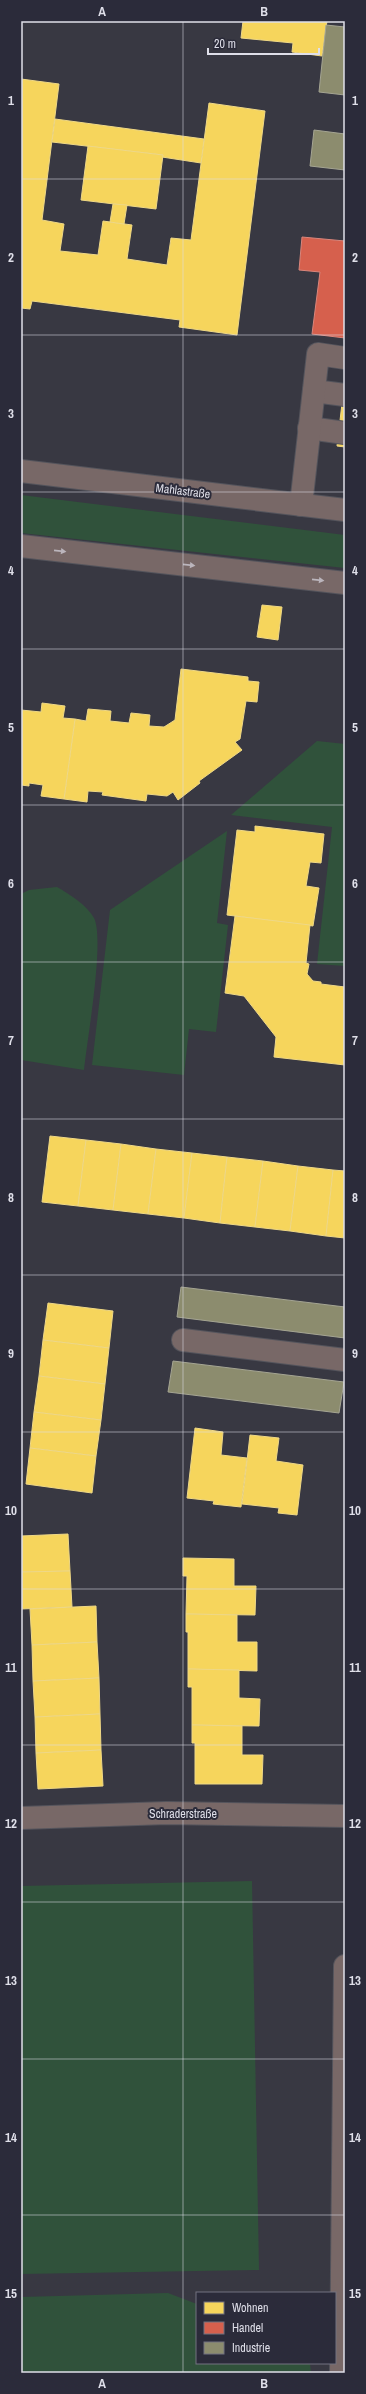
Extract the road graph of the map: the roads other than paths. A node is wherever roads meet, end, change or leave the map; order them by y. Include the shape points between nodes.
1 (345, 358) edge
2 (314, 391) junction
3 (345, 395) edge
4 (310, 428) junction
5 (345, 433) edge
6 (21, 471) edge
7 (301, 505) junction
8 (345, 510) edge
9 (21, 546) edge
10 (345, 583) edge
11 (183, 1340) dead end
12 (345, 1360) edge
13 (345, 1816) edge
14 (21, 1818) edge
15 (345, 1966) edge
16 (344, 2124) edge
17 (341, 2373) edge

1 - 2 street via 318,354
2 - 3 street
2 - 4 street
4 - 5 street
4 - 7 street
6 - 7 street, Mahlastraße
7 - 8 street, Mahlastraße
9 -> 10 street
11 - 12 street
13 - 14 street, Schraderstraße via 167,1813
15 - 16 street
16 - 17 street

